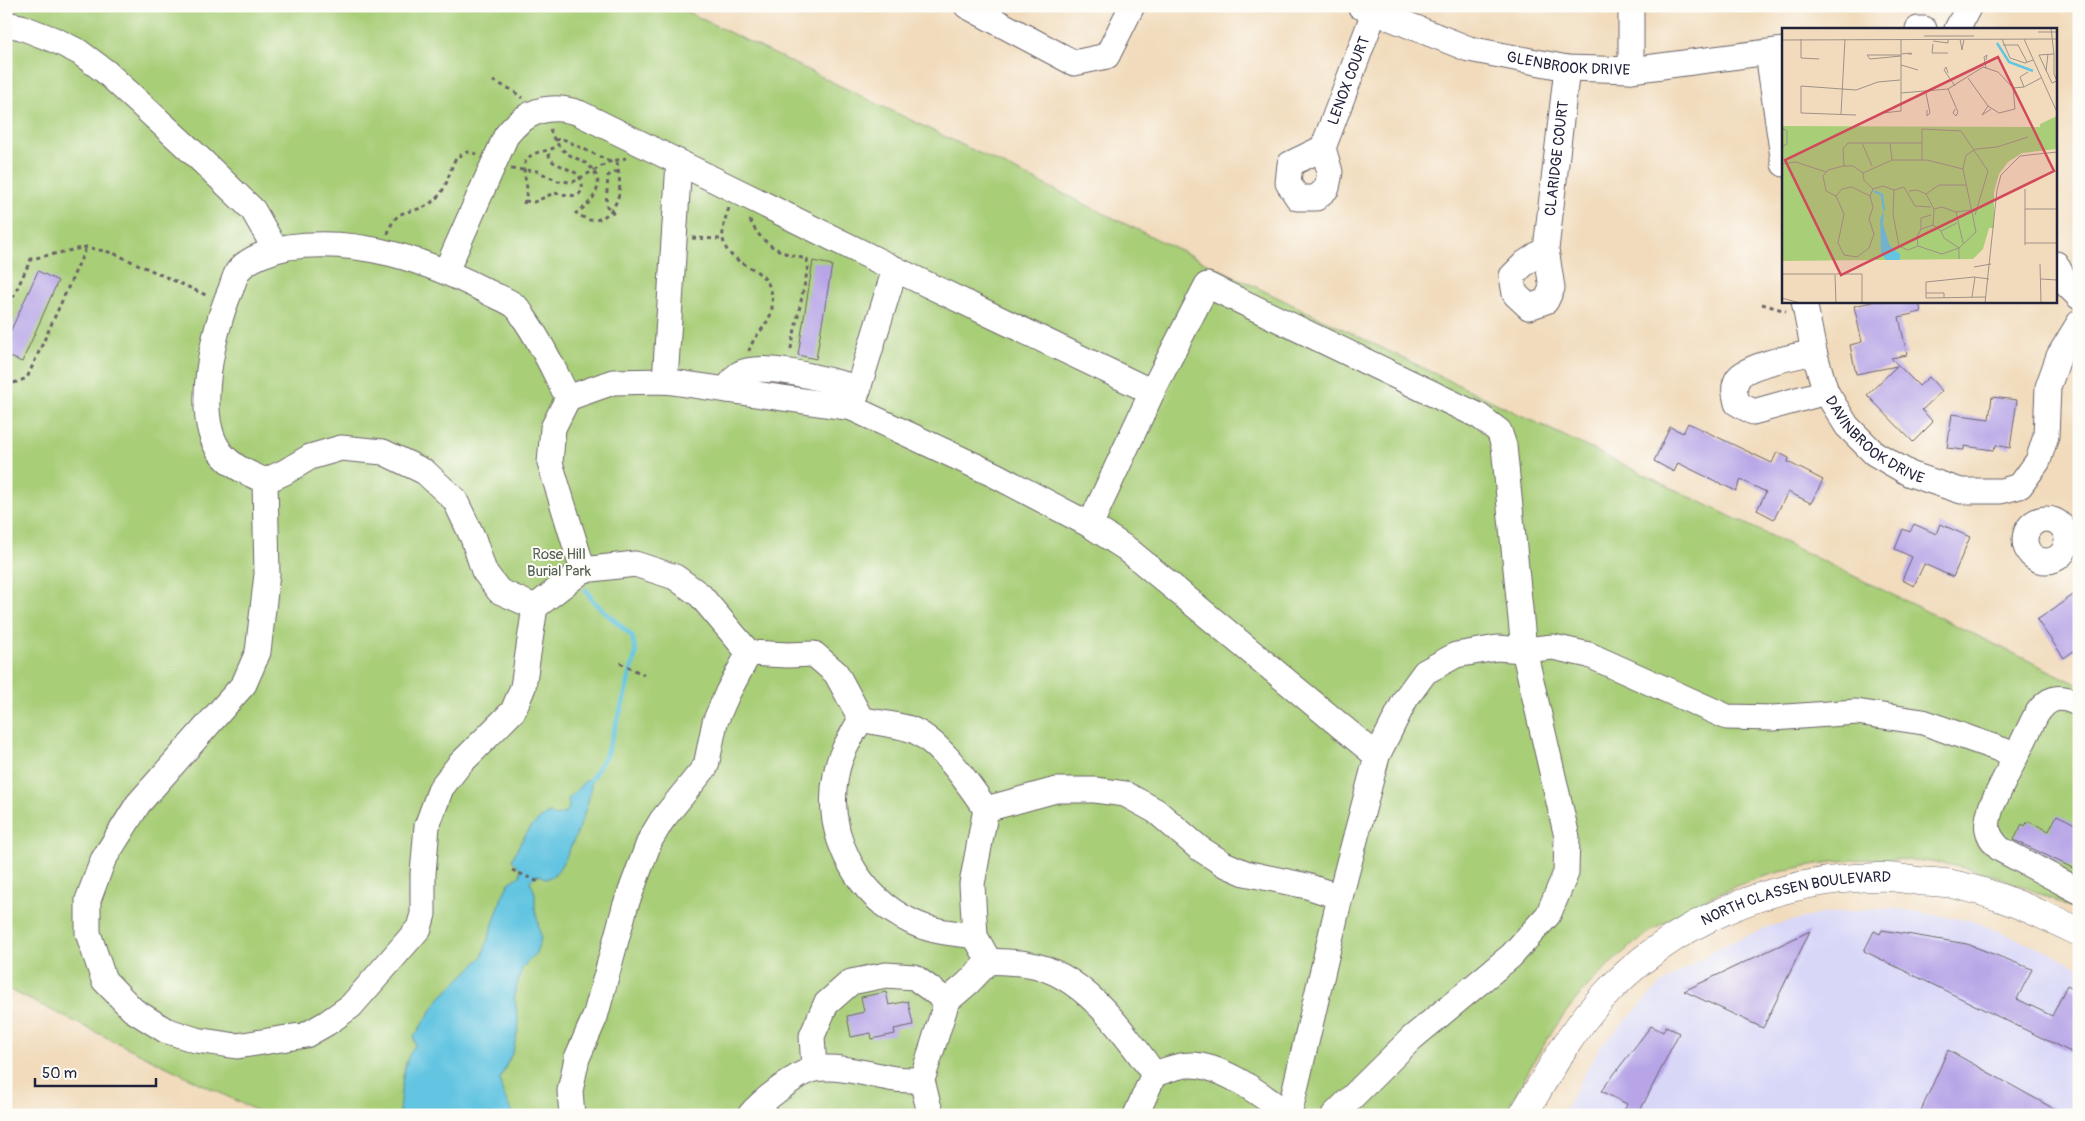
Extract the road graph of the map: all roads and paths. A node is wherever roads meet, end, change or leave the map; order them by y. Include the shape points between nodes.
1 (968, 6) edge
2 (1132, 6) edge
3 (1631, 6) edge
4 (1968, 6) edge
5 (1367, 10) edge
6 (6, 24) edge
7 (1958, 28) edge
8 (1776, 52) edge
9 (1567, 68) junction
10 (1631, 70) junction
11 (492, 81) dead end
12 (538, 111) junction
13 (1782, 136) edge
14 (555, 140) junction
15 (637, 142) junction
16 (558, 145) junction
17 (1323, 148) dead end
18 (547, 152) junction
19 (484, 157) dead end
20 (617, 161) junction
21 (609, 162) junction
22 (679, 162) junction
23 (509, 168) dead end
24 (524, 170) junction
25 (594, 171) junction
26 (618, 171) junction
27 (581, 179) junction
28 (746, 196) junction
29 (612, 212) junction
30 (674, 237) junction
31 (721, 239) junction
32 (86, 247) junction
33 (275, 249) junction
34 (1546, 250) dead end
35 (383, 251) junction
36 (2058, 268) edge
37 (895, 269) junction
38 (446, 272) junction
39 (2079, 297) edge
40 (1804, 302) edge
41 (224, 304) junction
42 (1762, 304) dead end
43 (1778, 309) dead end
44 (6, 312) edge
45 (2079, 322) edge
46 (1814, 352) junction
47 (749, 371) junction
48 (786, 371) junction
49 (665, 381) junction
50 (6, 386) edge
51 (727, 390) junction
52 (1152, 392) junction
53 (1826, 392) junction
54 (568, 398) junction
55 (855, 398) junction
56 (265, 481) junction
57 (2020, 486) junction
58 (2040, 520) dead end
59 (1090, 524) junction
60 (583, 570) junction
61 (535, 607) junction
62 (1524, 650) junction
63 (749, 653) junction
64 (620, 663) dead end
65 (644, 675) dead end
66 (2079, 704) edge
67 (860, 720) junction
68 (2016, 755) junction
69 (1377, 756) junction
70 (986, 809) junction
71 (512, 870) dead end
72 (541, 883) dead end
73 (2079, 891) edge
74 (1340, 897) junction
75 (2079, 932) edge
76 (975, 936) junction
77 (988, 961) junction
78 (947, 1001) junction
79 (1560, 1054) junction
80 (814, 1069) junction
81 (1154, 1074) junction
82 (922, 1080) junction
83 (572, 1115) edge
84 (750, 1115) edge
85 (932, 1115) edge
86 (1136, 1115) edge
87 (1289, 1115) edge
88 (1334, 1115) edge
89 (1523, 1115) edge
90 (1535, 1115) edge

1 - 2 street via 1074,64 1107,56
3 - 10 street
4 - 7 street
5 - 9 street, GLENBROOK DRIVE via 1469,50
5 - 17 street, LENOX COURT
6 - 33 street via 57,41 106,72 253,210
8 - 10 street, GLENBROOK DRIVE
8 - 13 street
9 - 10 street, GLENBROOK DRIVE
9 - 34 street, CLARIDGE COURT
11 - 12 path via 517,94
12 - 14 path
12 - 15 street via 567,109
12 - 38 street via 515,124 506,136
14 - 16 path
14 - 21 path via 563,139
15 - 20 path via 626,158
15 - 22 street
16 - 18 path
16 - 25 path
18 - 24 path via 530,156
18 - 27 path via 553,162 575,171
19 - 35 path via 467,152 456,158 447,183 432,202 392,220
20 - 21 path
20 - 26 path
21 - 25 path
22 - 28 street
22 - 30 street
23 - 24 path
24 - 27 path via 537,171 564,182
24 - 27 path via 527,189 524,203 554,193 576,196 583,186
25 - 27 path
25 - 29 path via 598,185 594,198 576,212 589,220
26 - 29 path via 619,193
26 - 29 path via 608,176 606,205
28 - 31 path via 725,218
28 - 37 street
28 - 48 path via 750,218 762,239 781,253 807,259 808,268
30 - 31 path
30 - 49 street
31 - 47 path via 734,258 764,277 772,296 769,318 750,345
32 - 41 path via 113,253
32 - 44 path via 31,259
32 - 50 path via 27,378
33 - 35 street via 339,245
33 - 41 street via 258,256 238,271
35 - 38 street
36 - 39 street via 2067,285
37 - 52 street
37 - 55 street
38 - 54 street via 516,306 536,335
40 - 46 street, DAVINBROOK DRIVE
41 - 56 street via 208,367 210,428 220,452 234,466
42 - 43 path
45 - 57 street via 2059,356 2048,387 2046,436 2038,461
46 - 53 street, DAVINBROOK DRIVE
46 - 53 street via 1751,369 1738,378 1734,392 1737,402 1753,412
47 - 48 street
47 - 51 street via 737,375
48 - 55 street
49 - 51 street
49 - 54 street via 613,382
51 - 55 street
52 - 59 street
52 - 62 street via 1206,285 1479,416 1499,431 1504,446
53 - 57 street, DAVINBROOK DRIVE via 1847,426 1874,453 1910,474 1961,492 2002,491
54 - 60 street via 554,428 550,463
55 - 59 street
56 - 61 street via 310,457 341,448 383,452 425,472 455,500 484,570 499,591
56 - 61 street via 267,574 255,660 244,684 138,804 103,860 88,900 88,933 104,980 133,1010 165,1030 196,1040 237,1046 306,1035 351,1006 418,928 424,914 423,874 428,826 441,788 458,765 513,711 524,687
57 - 58 street
59 - 69 street via 1127,548
60 - 61 street
60 - 63 street via 635,564 675,577 700,595
62 - 68 street via 1553,647 1589,655 1727,717 1774,718 1856,712 1924,722
62 - 69 street via 1497,648 1456,655 1425,672 1406,698
62 - 88 street via 1567,837 1566,873 1548,915 1511,956 1412,1038
63 - 67 street via 814,654 836,673
63 - 83 street via 715,722 706,766 650,840 625,907 595,1017 577,1058 570,1091
64 - 65 path
66 - 68 street via 2063,698 2043,704
67 - 70 street via 911,730 929,740 961,774
67 - 76 street via 842,754 834,802 837,836 850,866 885,906 912,922 935,931
68 - 73 street via 1988,817 1991,840 2000,849
69 - 74 street
70 - 74 street via 1056,790 1124,794 1156,810 1224,864 1244,873 1307,886
70 - 76 street via 972,884
71 - 72 path
74 - 87 street
75 - 79 main road, NORTH CLASSEN BOULEVARD via 1995,895 1950,884 1878,876 1823,882 1772,893 1728,909 1658,948 1601,1000
76 - 77 street
77 - 78 street
77 - 81 street via 1028,964 1058,975 1092,998 1116,1022
78 - 80 street via 914,977 886,975 851,982 826,1004 812,1036
78 - 82 street
79 - 89 main road, NORTH CLASSEN BOULEVARD
79 - 90 main road, NORTH CLASSEN BOULEVARD
80 - 82 street via 856,1070 897,1079
80 - 84 street via 788,1083
81 - 86 street
81 - 87 street via 1188,1065 1216,1071 1250,1086
82 - 85 street

